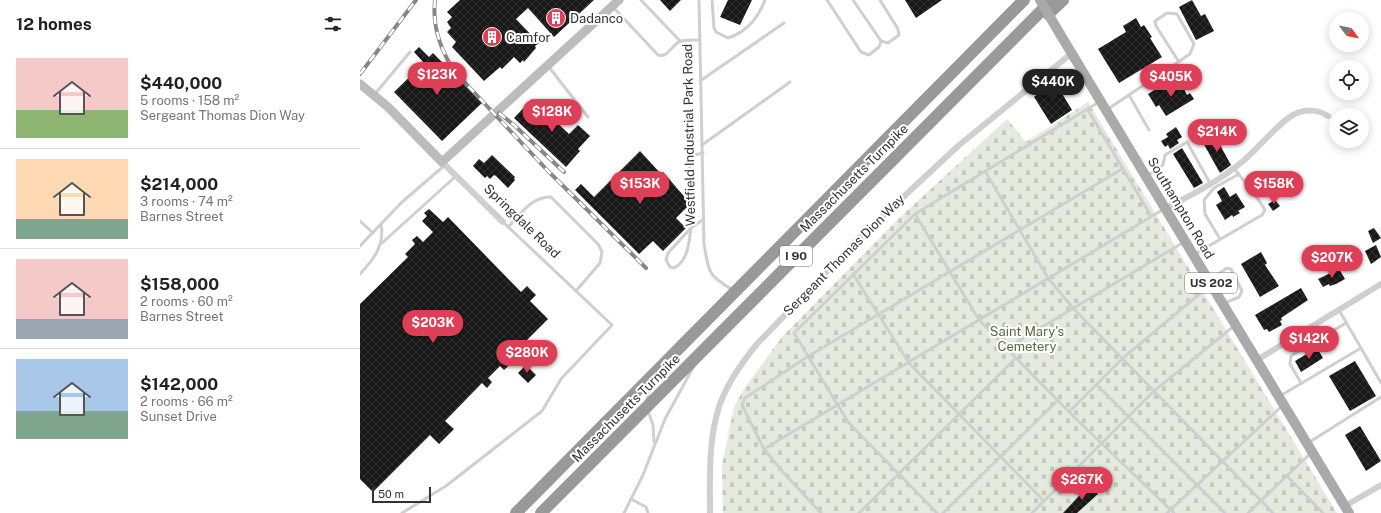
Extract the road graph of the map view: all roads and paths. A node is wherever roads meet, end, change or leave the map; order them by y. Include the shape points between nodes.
1 (641, 0) edge
2 (699, 0) edge
3 (712, 0) edge
4 (765, 0) edge
5 (827, 0) edge
6 (854, 0) edge
7 (880, 0) edge
8 (1024, 0) edge
9 (1040, 0) edge
10 (1052, 0) edge
11 (1063, 0) edge
12 (615, 3) edge
13 (784, 22) dead end
14 (700, 40) junction
15 (680, 41) junction
16 (881, 41) junction
17 (410, 52) dead end
18 (1072, 53) junction
19 (1178, 62) junction
20 (547, 65) junction
21 (700, 81) junction
22 (790, 82) dead end
23 (360, 84) edge
24 (374, 95) junction
25 (1129, 95) junction
26 (1104, 105) junction
27 (1088, 110) junction
28 (1328, 116) dead end
29 (588, 117) dead end
30 (1149, 130) dead end
31 (910, 143) junction
32 (702, 145) junction
33 (703, 153) junction
34 (443, 163) junction
35 (1234, 168) junction
36 (1122, 169) junction
37 (986, 171) junction
38 (1238, 174) junction
39 (456, 176) junction
40 (1147, 176) junction
41 (1210, 183) junction
42 (1166, 208) junction
43 (915, 214) junction
44 (1151, 216) junction
45 (704, 219) junction
46 (360, 221) edge
47 (503, 222) joint
48 (381, 224) junction
49 (508, 227) junction
50 (691, 228) junction
51 (1020, 229) junction
52 (373, 233) junction
53 (1220, 239) junction
54 (1186, 241) junction
55 (382, 243) junction
56 (360, 246) edge
57 (1194, 255) junction
58 (950, 271) junction
59 (360, 274) edge
60 (853, 274) junction
61 (1048, 278) junction
62 (1211, 282) junction
63 (1381, 284) edge
64 (576, 291) junction
65 (736, 292) junction
66 (1224, 304) junction
67 (1073, 308) junction
68 (1339, 310) junction
69 (878, 314) junction
70 (979, 320) junction
71 (1346, 323) junction
72 (1236, 325) junction
73 (707, 346) junction
74 (1007, 348) junction
75 (1361, 348) junction
76 (807, 357) junction
77 (1016, 358) junction
78 (1124, 358) junction
79 (1257, 360) junction
80 (909, 363) junction
81 (651, 378) junction
82 (1301, 383) junction
83 (1381, 383) edge
84 (1097, 385) junction
85 (1154, 391) junction
86 (1381, 397) edge
87 (1058, 400) junction
88 (1281, 401) junction
89 (837, 406) junction
90 (646, 408) junction
91 (1069, 412) junction
92 (958, 414) junction
93 (1130, 416) junction
94 (1101, 443) junction
95 (654, 444) junction
96 (1310, 448) junction
97 (764, 449) junction
98 (1001, 457) junction
99 (1222, 460) junction
100 (899, 473) junction
101 (1287, 476) junction
102 (1196, 485) junction
103 (1381, 485) edge
104 (631, 499) junction
105 (1044, 501) junction
106 (1261, 501) junction
107 (1170, 510) junction
108 (1347, 510) edge
109 (402, 513) edge
110 (516, 513) edge
111 (541, 513) edge
112 (624, 513) edge
113 (648, 513) edge
114 (710, 513) edge
115 (821, 513) edge
116 (859, 513) edge
117 (937, 513) edge
118 (943, 513) edge
119 (1032, 513) edge
120 (1167, 513) edge
121 (1174, 513) edge
122 (1225, 513) edge
123 (1248, 513) edge
124 (1273, 513) edge
125 (1323, 513) edge

1 - 15 lane
2 - 14 lane, Westfield Industrial Park Road
3 - 4 lane via 714,28 716,32 728,38 752,24
5 - 16 lane via 860,52 869,55 879,47
6 - 16 lane
7 - 16 lane via 898,29 898,35 888,43
8 - 65 highway, Massachusetts Turnpike / I 90
9 - 18 main road, Southampton Road / US 202, bridge
10 - 31 highway, Massachusetts Turnpike / I 90
11 - 31 highway via 967,93
12 - 15 lane via 658,55 666,54
12 - 20 street
13 - 21 lane
14 - 15 lane
14 - 21 lane, Westfield Industrial Park Road
17 - 24 lane
18 - 26 main road, Southampton Road / US 202
18 - 114 street, Sergeant Thomas Dion Way via 952,151 855,242 745,359 728,387 718,412 712,450
19 - 19 lane via 1190,54 1194,44 1177,14 1167,13 1155,21 1156,26
19 - 25 lane
20 - 29 lane
20 - 34 street
21 - 32 lane, Westfield Industrial Park Road
22 - 32 lane
23 - 24 street, Springdale Road
24 - 34 street, Springdale Road
25 - 26 lane
25 - 30 lane
26 - 27 lane
26 - 40 main road, Southampton Road / US 202
27 - 36 lane
27 - 37 lane
28 - 35 street via 1321,111 1309,110 1294,114
31 - 73 highway, Massachusetts Turnpike / I 90
32 - 33 lane, Westfield Industrial Park Road
33 - 45 lane, Westfield Industrial Park Road
33 - 50 lane via 690,156 689,162 692,194
34 - 39 street, Springdale Road
34 - 48 lane
35 - 38 lane
35 - 41 street
36 - 44 lane
36 - 51 lane
37 - 43 lane
37 - 51 lane
38 - 53 lane via 1208,194 1204,200 1205,214
38 - 53 lane via 1256,194 1265,210 1262,215
39 - 47 street, Springdale Road
39 - 55 lane
40 - 41 lane via 1163,166 1165,155 1187,142
40 - 42 main road, Southampton Road / US 202
41 - 42 street
42 - 44 lane
42 - 54 main road, Southampton Road / US 202
43 - 58 lane
43 - 60 lane
44 - 61 lane
45 - 50 lane
45 - 65 lane, Westfield Industrial Park Road via 708,270 715,279
46 - 52 lane
47 - 49 lane, Springdale Road
48 - 52 lane
48 - 55 lane
49 - 64 lane, Springdale Road
49 - 64 lane via 534,200 543,196 551,197 598,244 602,252 600,263
50 - 50 lane via 688,251 680,265 670,267 666,260 668,253
51 - 58 lane
51 - 61 lane
52 - 56 lane
53 - 57 lane
54 - 57 main road, Southampton Road / US 202
54 - 67 lane
55 - 59 lane via 369,265
57 - 62 main road, Southampton Road / US 202
58 - 69 lane
58 - 70 lane
60 - 69 lane
60 - 76 lane via 794,333
61 - 67 lane
61 - 70 lane
62 - 66 main road, Southampton Road / US 202
62 - 66 lane via 1227,268 1231,269 1242,291 1239,297
62 - 78 lane
63 - 68 street
64 - 109 lane, Springdale Road via 612,324 561,379 542,411 446,486
65 - 81 highway, Massachusetts Turnpike / I 90
66 - 72 main road, Southampton Road / US 202
67 - 74 lane
67 - 78 lane
68 - 71 lane
68 - 79 street
69 - 76 lane
69 - 80 lane
70 - 74 lane
70 - 80 lane
71 - 75 lane
71 - 82 lane via 1291,356 1290,364
72 - 79 main road, Southampton Road / US 202
72 - 85 lane
73 - 90 highway, Massachusetts Turnpike / I 90
73 - 95 lane via 679,392
74 - 77 lane
75 - 82 lane
75 - 83 lane
76 - 89 lane
76 - 97 lane via 746,398 742,405
77 - 87 lane
77 - 92 lane
78 - 84 lane
78 - 85 lane
79 - 88 main road, Southampton Road / US 202
80 - 89 lane
80 - 92 lane
81 - 90 lane
81 - 110 highway, Massachusetts Turnpike / I 90
82 - 88 lane
84 - 91 lane
84 - 93 lane
85 - 93 lane
85 - 99 lane
86 - 96 lane
87 - 91 lane
87 - 98 lane
88 - 96 main road, Southampton Road / US 202
88 - 99 lane
89 - 97 lane
89 - 100 lane via 848,422
90 - 95 lane via 653,422
90 - 111 highway, Massachusetts Turnpike / I 90
91 - 94 lane
92 - 98 lane
92 - 100 lane
93 - 94 lane
93 - 102 lane
94 - 105 lane
94 - 107 lane
95 - 104 lane
96 - 101 lane
96 - 108 main road, Southampton Road / US 202
97 - 115 lane
98 - 105 lane
98 - 118 lane
99 - 102 lane
99 - 106 lane
100 - 116 lane
100 - 117 lane
101 - 106 lane
101 - 125 lane
102 - 107 lane
102 - 122 lane
103 - 108 street
104 - 112 lane
104 - 113 lane via 646,507
105 - 119 lane
106 - 123 lane
106 - 124 lane
107 - 120 lane
107 - 121 lane

